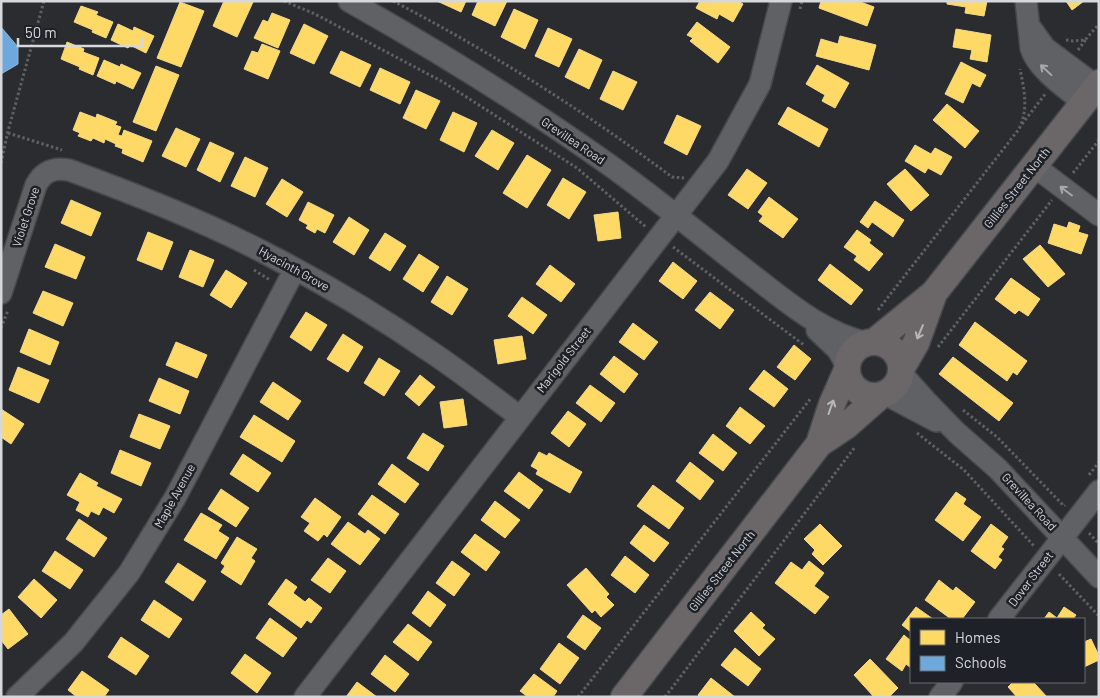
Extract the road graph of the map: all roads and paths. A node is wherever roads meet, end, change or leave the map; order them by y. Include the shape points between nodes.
1 (44, 1) edge
2 (284, 1) edge
3 (349, 1) edge
4 (393, 1) edge
5 (781, 1) edge
6 (1028, 12) edge
7 (1099, 24) edge
8 (1059, 36) dead end
9 (1093, 91) edge
10 (1024, 93) dead end
11 (1099, 140) edge
12 (1, 163) edge
13 (1034, 166) junction
14 (46, 172) joint
15 (685, 178) dead end
16 (1061, 188) junction
17 (1099, 215) edge
18 (676, 217) junction
19 (647, 228) dead end
20 (673, 247) dead end
21 (295, 269) junction
22 (1, 293) edge
23 (934, 293) junction
24 (784, 299) junction
25 (872, 317) dead end
26 (871, 343) junction
27 (805, 346) dead end
28 (936, 351) dead end
29 (847, 368) junction
30 (901, 371) junction
31 (816, 391) dead end
32 (882, 395) junction
33 (520, 418) junction
34 (916, 432) dead end
35 (956, 432) junction
36 (860, 440) dead end
37 (819, 444) junction
38 (1099, 491) edge
39 (1089, 533) dead end
40 (1062, 538) junction
41 (1099, 544) edge
42 (1038, 550) dead end
43 (1059, 573) dead end
44 (1099, 577) edge
45 (1099, 616) edge
46 (1000, 618) edge
47 (951, 683) edge
48 (17, 697) edge
49 (305, 697) edge
50 (578, 697) edge
51 (624, 697) edge
52 (665, 697) edge
53 (940, 697) edge

1 - 12 path
2 - 19 path via 443,82 577,168
3 - 18 street, Grevillea Road via 495,89 608,165
4 - 15 path via 559,96 672,177
5 - 18 street, Marigold Street via 760,84 718,161
6 - 9 street via 1031,48 1036,59
7 - 8 path via 1082,41 1073,42
9 - 13 main road, Gillies Street North
10 - 25 path via 1024,113 1019,129
11 - 16 path
13 - 16 street
13 - 23 main road, Gillies Street North
14 - 21 street, Hyacinth Grove via 65,169 114,186 264,252
14 - 22 street, Violet Grove via 33,191
17 -> 16 street
16 - 28 path
18 - 24 street, Grevillea Road
18 - 33 street, Marigold Street
20 - 27 path
21 - 33 street, Hyacinth Grove via 406,335
21 - 48 street, Maple Avenue via 175,498 129,573 73,643
23 - 26 main road, Gillies Street North
23 -> 30 main road, Gillies Street North via 916,343
24 - 26 street, Grevillea Road via 832,330
24 - 29 street, Grevillea Road via 838,350
26 - 29 main road, Gillies Street North via 854,351
26 - 30 main road via 883,344 895,352
29 - 32 main road via 849,380 858,391 870,396
37 -> 29 main road, Gillies Street North
30 - 32 main road, Gillies Street North via 897,383
30 - 35 street, Grevillea Road
31 - 50 path
32 - 35 street, Grevillea Road
32 - 37 main road, Gillies Street North
33 - 49 street, Marigold Street
34 - 42 path via 964,470
35 - 40 street, Grevillea Road via 998,469
36 - 52 path
37 - 51 main road, Gillies Street North
38 - 40 street, Dover Street
39 - 41 path
40 - 44 street, Grevillea Road
40 - 46 street, Dover Street
43 - 45 path
47 - 53 street

